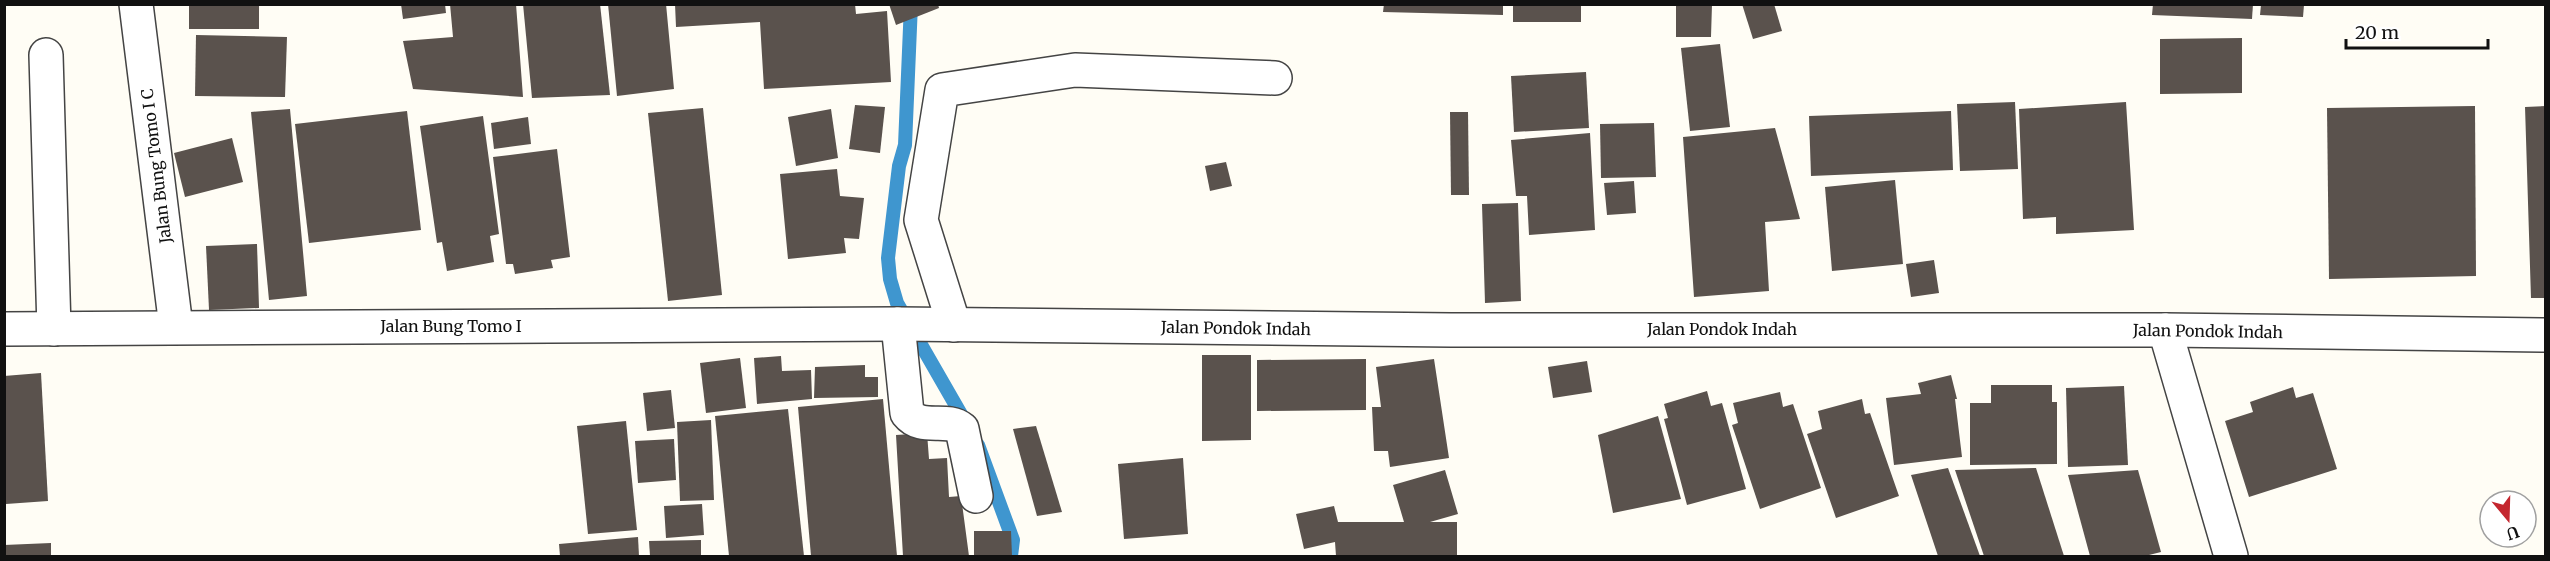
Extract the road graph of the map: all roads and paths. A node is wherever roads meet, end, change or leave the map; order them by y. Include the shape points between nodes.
1 (136, 4) edge
2 (46, 55) dead end
3 (1275, 78) dead end
4 (898, 324) junction
5 (954, 325) junction
6 (176, 327) junction
7 (4, 329) edge
8 (54, 329) junction
9 (2165, 330) junction
10 (2546, 335) edge
11 (976, 496) dead end
12 (2231, 556) edge

1 - 6 street, Jalan Bung Tomo I C
2 - 8 street
3 - 5 street via 1075,70 942,90 921,220
4 - 5 street, Jalan Pondok Indah
4 - 6 street, Jalan Bung Tomo I
4 - 11 street via 907,413 919,423 953,424 962,429
5 - 9 street, Jalan Pondok Indah
6 - 8 street, Jalan Bung Tomo I
7 - 8 street, Jalan Bung Tomo I
9 - 10 street, Jalan Pondok Indah
9 - 12 street

